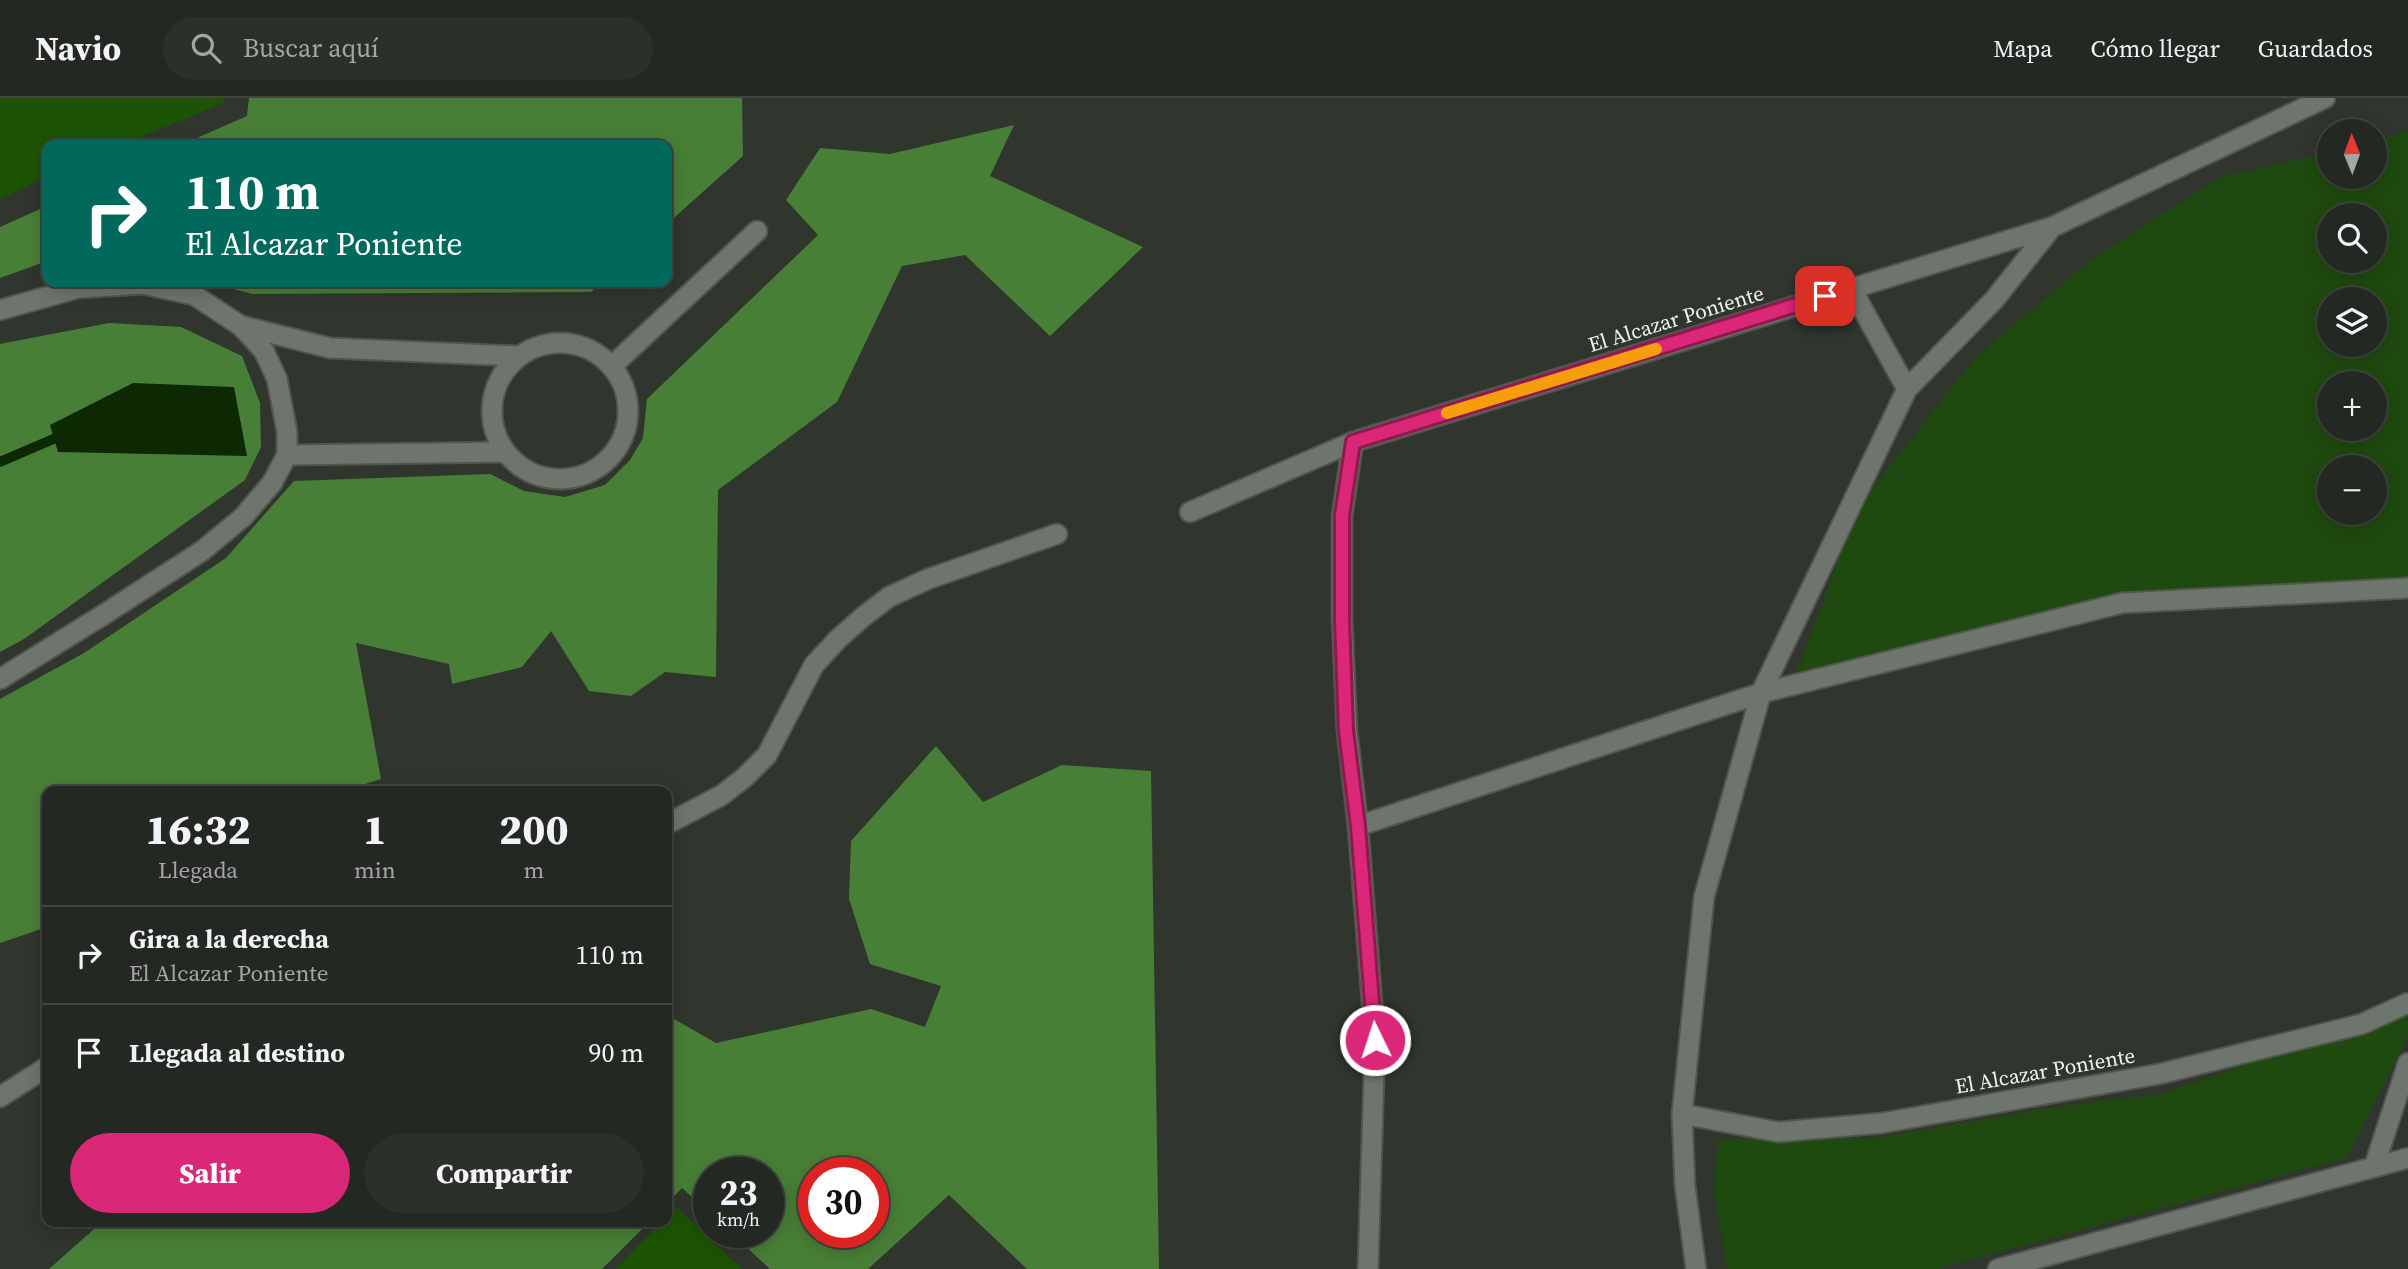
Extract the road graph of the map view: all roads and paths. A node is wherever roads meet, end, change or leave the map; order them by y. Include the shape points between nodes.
1 (2325, 98) edge
2 (2052, 227) junction
3 (757, 231) dead end
4 (94, 287) edge
5 (157, 287) edge
6 (1851, 288) junction
7 (0, 310) edge
8 (241, 326) junction
9 (518, 356) junction
10 (612, 366) junction
11 (1906, 389) junction
12 (1353, 442) junction
13 (504, 452) junction
14 (287, 455) junction
15 (1189, 512) dead end
16 (1057, 534) dead end
17 (2408, 588) edge
18 (0, 679) edge
19 (1761, 693) junction
20 (672, 821) edge
21 (1358, 826) junction
22 (2408, 1003) edge
23 (2408, 1063) edge
24 (42, 1070) edge
25 (0, 1097) edge
26 (1682, 1114) junction
27 (2408, 1158) edge
28 (2374, 1167) junction
29 (1368, 1269) edge
30 (1696, 1269) edge
31 (1998, 1269) edge

1 - 2 street, El Alcazar Poniente
2 - 6 street, El Alcazar Poniente
2 - 11 street, El Alcazar Poniente via 1994,300
3 - 10 street
4 - 7 street
5 - 8 street via 194,295
6 - 11 street
6 - 12 street, El Alcazar Poniente
8 - 9 street via 330,348
8 - 14 street via 264,351 277,379
9 - 10 street via 540,345 564,342 587,347
9 - 13 street via 500,376 492,401 493,428
10 - 13 street via 627,393 628,425 615,453 590,473 559,480 528,472
11 - 19 street, El Alcazar Poniente
12 - 15 street, El Alcazar Poniente
12 - 21 street via 1342,516 1342,619 1346,731
13 - 14 street
14 - 18 street via 272,483 243,517 202,551
16 - 20 street via 889,597 814,665 767,755 746,777
17 - 19 street via 2122,603
19 - 21 street
19 - 26 street, El Alcazar Poniente via 1704,897
21 - 29 street via 1375,1040
22 - 26 street, El Alcazar Poniente via 2362,1024 2159,1074 1882,1123 1778,1132
23 - 28 street
24 - 25 street
26 - 30 street, El Alcazar Poniente
27 - 28 street
28 - 31 street

